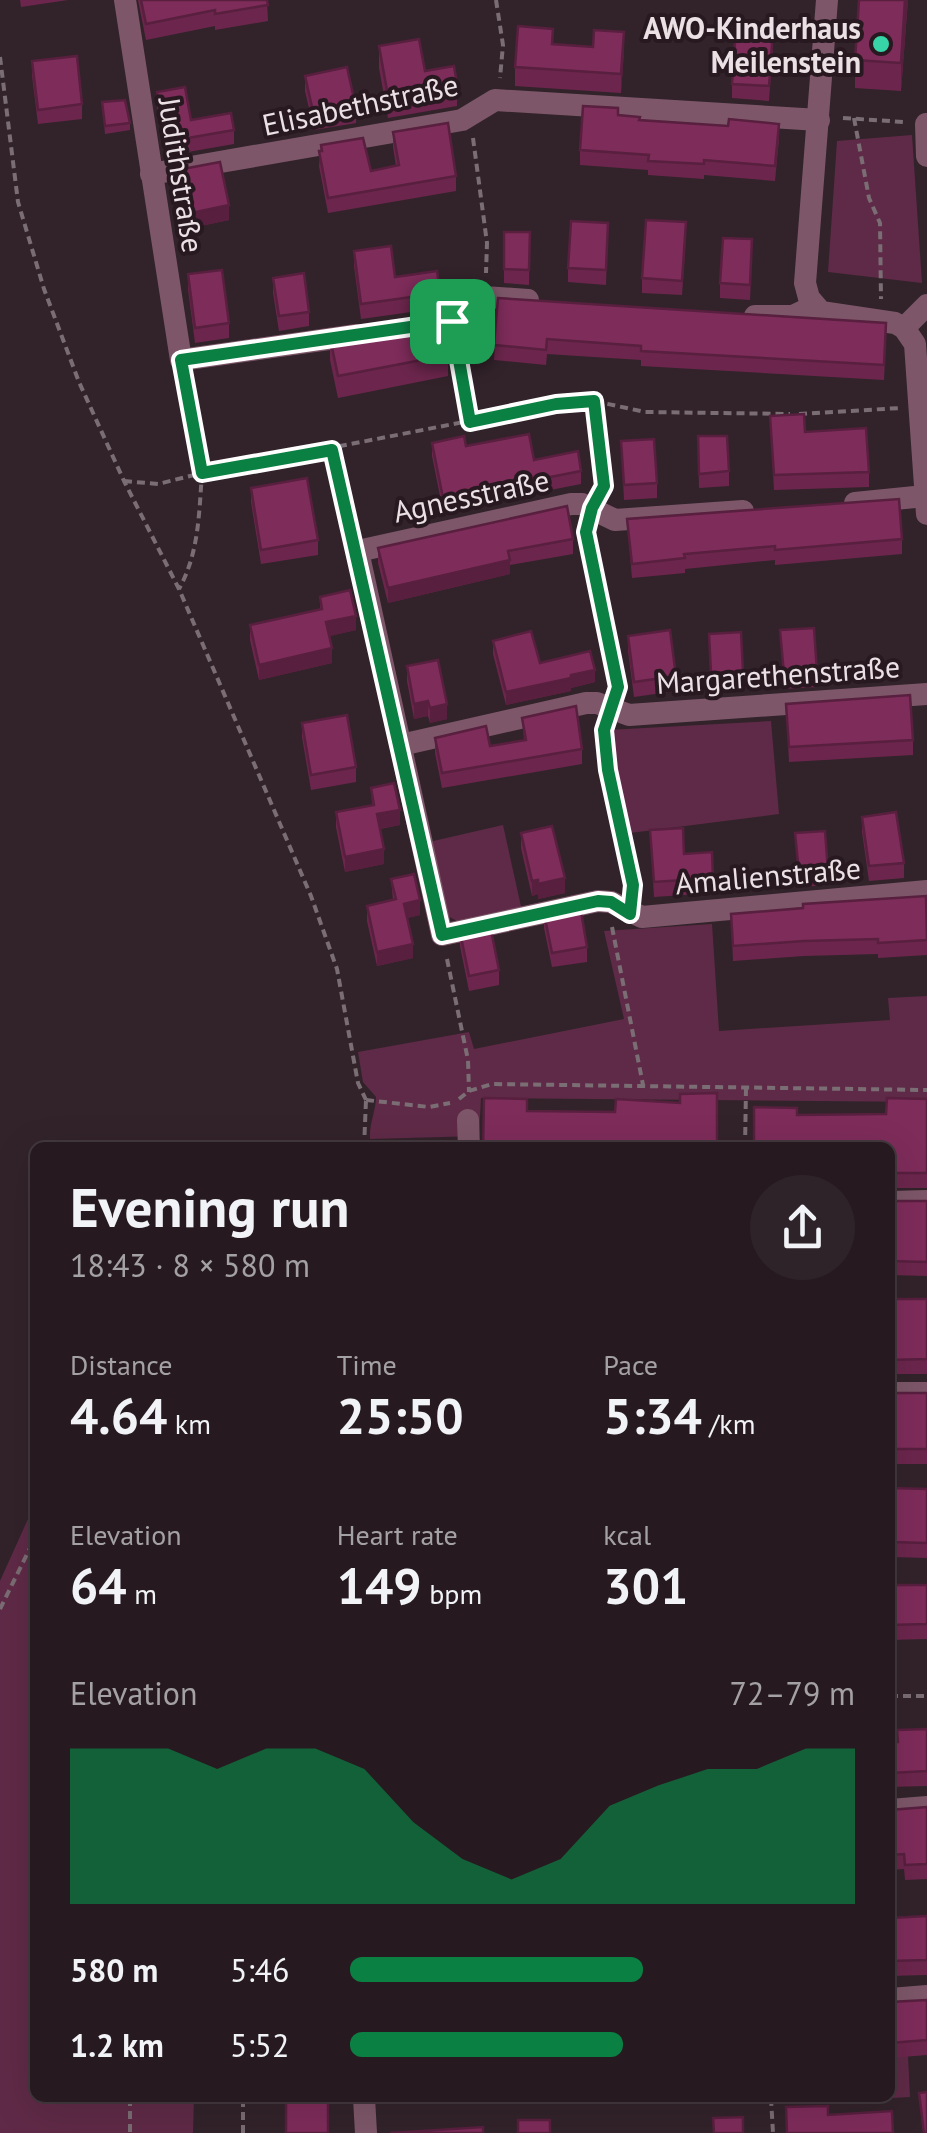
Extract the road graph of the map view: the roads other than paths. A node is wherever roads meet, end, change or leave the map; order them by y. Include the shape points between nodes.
1 (125, 0) edge
2 (827, 0) edge
3 (818, 120) junction
4 (926, 124) edge
5 (927, 156) edge
6 (151, 174) junction
7 (550, 302) edge
8 (927, 305) edge
9 (814, 306) junction
10 (741, 315) edge
11 (904, 328) junction
12 (926, 505) edge
13 (828, 506) edge
14 (769, 510) edge
15 (927, 694) edge
16 (401, 745) junction
17 (927, 890) edge
18 (468, 1120) dead end
19 (469, 1142) edge
20 (927, 1201) edge
21 (895, 1202) edge
22 (927, 1393) edge
23 (895, 1394) edge
24 (927, 1808) edge
25 (895, 1810) edge
26 (927, 1996) edge
27 (895, 1999) edge
28 (364, 2102) edge
29 (366, 2133) edge

1 - 6 street, Judithstraße
2 - 3 street
3 - 6 street, Elisabethstraße via 495,100 462,120
3 - 9 street via 805,283
4 - 5 street
6 - 7 street, Judithstraße via 181,360 452,321 484,297
8 - 11 street
9 - 10 street via 793,316
9 - 11 street
11 - 12 street via 915,344
12 - 13 street
14 - 16 street, Agnesstraße via 615,520 571,504 358,551
15 - 16 street, Margarethenstraße via 629,715 586,704
16 - 17 street, Amalienstraße via 442,935 598,901 642,917
18 - 19 street
20 - 21 street
22 - 23 street
24 - 25 street
26 - 27 street
28 - 29 street

